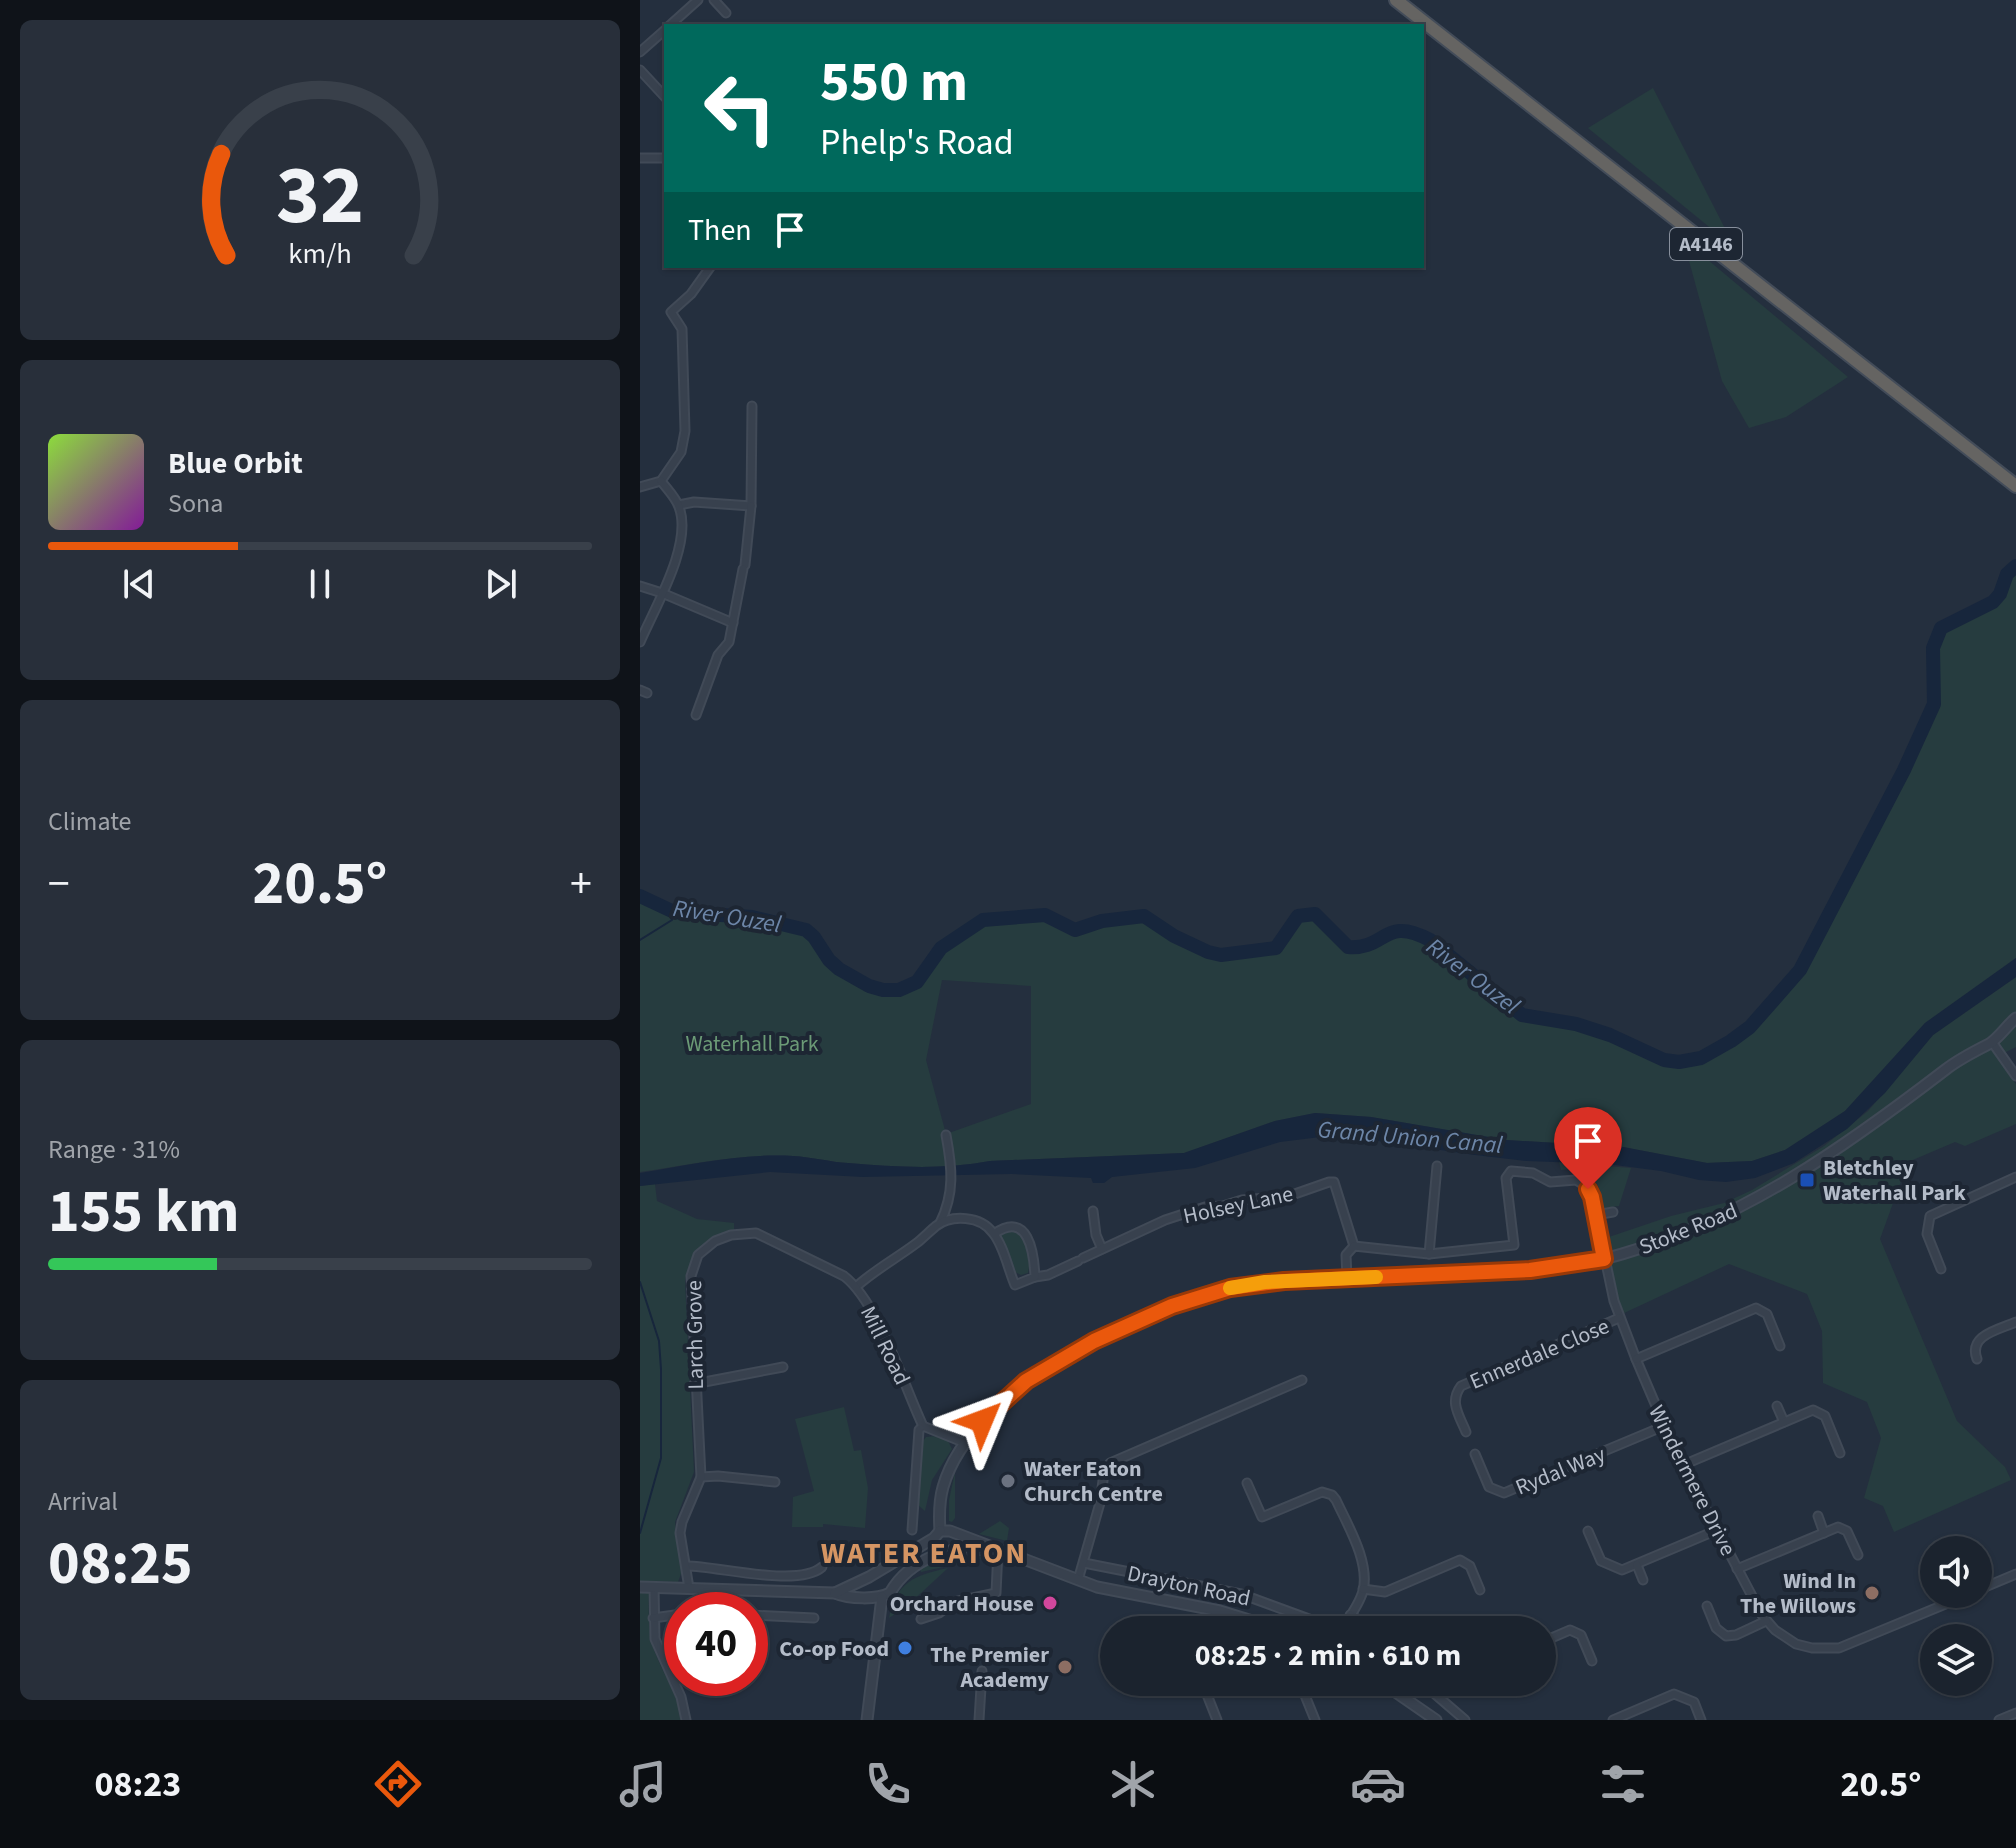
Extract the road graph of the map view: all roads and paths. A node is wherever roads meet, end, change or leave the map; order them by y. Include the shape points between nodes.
1 (698, 0) edge
2 (714, 0) edge
3 (1396, 0) edge
4 (726, 13) dead end
5 (671, 24) edge
6 (664, 31) edge
7 (640, 52) edge
8 (640, 70) edge
9 (664, 96) edge
10 (640, 158) edge
11 (664, 158) edge
12 (710, 268) edge
13 (752, 406) dead end
14 (661, 481) junction
15 (2016, 486) edge
16 (640, 487) edge
17 (679, 505) junction
18 (751, 506) junction
19 (640, 586) edge
20 (662, 593) junction
21 (733, 623) junction
22 (640, 642) edge
23 (696, 715) dead end
24 (2016, 1018) edge
25 (1992, 1042) junction
26 (2016, 1076) edge
27 (946, 1135) dead end
28 (1437, 1166) dead end
29 (2016, 1177) edge
30 (1093, 1211) dead end
31 (1613, 1212) dead end
32 (1595, 1215) junction
33 (940, 1223) junction
34 (994, 1234) junction
35 (1354, 1246) junction
36 (1102, 1249) junction
37 (1429, 1254) junction
38 (1604, 1259) junction
39 (1941, 1269) dead end
40 (1035, 1277) junction
41 (1347, 1278) junction
42 (857, 1286) junction
43 (1619, 1318) junction
44 (2016, 1322) edge
45 (1780, 1346) dead end
46 (1636, 1359) junction
47 (1977, 1359) dead end
48 (783, 1367) dead end
49 (1302, 1380) dead end
50 (694, 1384) junction
51 (1777, 1406) dead end
52 (1784, 1422) junction
53 (923, 1426) junction
54 (1664, 1426) junction
55 (1466, 1432) dead end
56 (965, 1443) junction
57 (1840, 1453) dead end
58 (1475, 1454) dead end
59 (1683, 1465) junction
60 (701, 1477) junction
61 (775, 1482) dead end
62 (1247, 1483) dead end
63 (1818, 1516) dead end
64 (912, 1530) dead end
65 (1717, 1530) junction
66 (1588, 1531) dead end
67 (1824, 1533) junction
68 (937, 1534) junction
69 (955, 1535) junction
70 (954, 1549) junction
71 (997, 1550) junction
72 (941, 1552) junction
73 (1858, 1555) dead end
74 (1084, 1563) junction
75 (1637, 1565) junction
76 (687, 1566) junction
77 (822, 1567) dead end
78 (1737, 1569) junction
79 (881, 1570) junction
80 (2016, 1574) edge
81 (869, 1577) junction
82 (1078, 1580) junction
83 (1643, 1580) dead end
84 (894, 1583) junction
85 (1992, 1584) edge
86 (640, 1587) edge
87 (654, 1587) junction
88 (689, 1588) junction
89 (1363, 1589) junction
90 (1480, 1590) dead end
91 (835, 1593) junction
92 (879, 1596) junction
93 (1707, 1606) dead end
94 (1937, 1608) edge
95 (1350, 1615) edge
96 (664, 1616) edge
97 (768, 1616) edge
98 (1237, 1616) edge
99 (1302, 1616) edge
100 (653, 1618) junction
101 (814, 1618) dead end
102 (921, 1619) dead end
103 (1766, 1621) junction
104 (1556, 1636) edge
105 (1592, 1661) dead end
106 (982, 1671) dead end
107 (1208, 1696) edge
108 (1305, 1696) edge
109 (1401, 1696) edge
110 (1439, 1696) edge
111 (2016, 1713) edge
112 (686, 1720) edge
113 (867, 1720) edge
114 (979, 1720) edge
115 (1217, 1720) edge
116 (1315, 1720) edge
117 (1436, 1720) edge
118 (1465, 1720) edge
119 (1613, 1720) edge
120 (1701, 1720) edge
121 (1999, 1720) edge

1 - 5 street
2 - 4 street
3 - 15 highway, A4146
6 - 7 street
8 - 9 street
10 - 11 street
12 - 14 street via 671,312 682,329 685,431 681,452
13 - 18 street
14 - 16 street
14 - 17 street
17 - 18 street
17 - 20 street via 678,553
18 - 21 street
19 - 20 street
20 - 21 street
20 - 22 street
21 - 23 street
24 - 25 street, Stoke Road
25 - 26 street
25 - 38 street, Stoke Road via 1764,1196 1661,1241
27 - 33 street via 952,1179
28 - 37 street
29 - 39 street via 1930,1216 1927,1234
30 - 36 street
31 - 32 street
32 - 37 street, Windermere Drive via 1583,1183 1550,1182 1533,1173 1511,1171 1506,1178 1514,1245
32 - 38 street, Windermere Drive
33 - 34 street via 970,1219
33 - 42 street, Mill Road
34 - 40 street via 1015,1285
34 - 40 street via 1011,1226 1025,1232
35 - 36 street, Holsey Lane via 1334,1182 1329,1182 1289,1196 1205,1207
35 - 37 street
35 - 41 street via 1346,1255
36 - 40 street, Holsey Lane
38 - 41 street, Stoke Road via 1530,1270
38 - 43 street, Windermere Drive
41 - 56 street, Stoke Road via 1240,1285 1124,1326 1026,1381
42 - 50 street, Larch Grove via 756,1233 715,1241 698,1255 691,1276
42 - 53 street, Mill Road
43 - 46 street, Windermere Drive
43 - 55 street, Ennerdale Close via 1461,1386 1453,1403
44 - 47 street via 1980,1337 1973,1350
45 - 46 street via 1767,1314 1758,1308
46 - 54 street, Windermere Drive
48 - 50 street
49 - 74 street via 1110,1463
50 - 60 street, Larch Grove
51 - 52 street
52 - 57 street via 1813,1410 1825,1416
52 - 59 street
53 - 56 street
53 - 64 street
54 - 58 street, Rydal Way via 1504,1493 1489,1487
54 - 59 street, Windermere Drive
56 - 68 street, Stoke Road via 942,1488
59 - 65 street, Windermere Drive
60 - 61 street
60 - 76 street, Larch Grove via 680,1533
62 - 89 street via 1262,1517 1318,1493 1332,1495 1360,1556
63 - 67 street
65 - 75 street
65 - 78 street, Windermere Drive
66 - 75 street via 1604,1563 1622,1570
67 - 73 street via 1838,1527 1847,1531
67 - 78 street
68 - 69 street
68 - 72 street via 934,1545
68 - 79 street
69 - 70 street
69 - 71 street, Drayton Road
70 - 71 street, Drayton Road
70 - 72 street
71 - 82 street, Drayton Road
71 - 102 street via 996,1593 954,1602
72 - 84 street
74 - 82 street
74 - 99 street, Drayton Road via 1241,1594
75 - 83 street
76 - 77 street via 794,1575
76 - 88 street, Larch Grove
78 - 103 street, Windermere Drive
79 - 81 street
79 - 84 street
80 - 85 street
81 - 91 street
81 - 92 street via 868,1587
82 - 98 street, Drayton Road
84 - 92 street via 890,1593
86 - 87 street
87 - 88 street
87 - 100 street
88 - 91 street
89 - 90 street via 1385,1592 1460,1560 1470,1566
89 - 95 street
91 - 92 street
92 - 113 street
93 - 103 street via 1716,1628 1726,1636
94 - 103 street, Windermere Drive via 1831,1649 1796,1644
96 - 100 street
97 - 101 street
100 - 112 street via 657,1646
104 - 105 street via 1570,1630 1581,1635
106 - 114 street
107 - 115 street
108 - 116 street
109 - 117 street
110 - 118 street
111 - 121 street
119 - 120 street via 1674,1694 1694,1702

